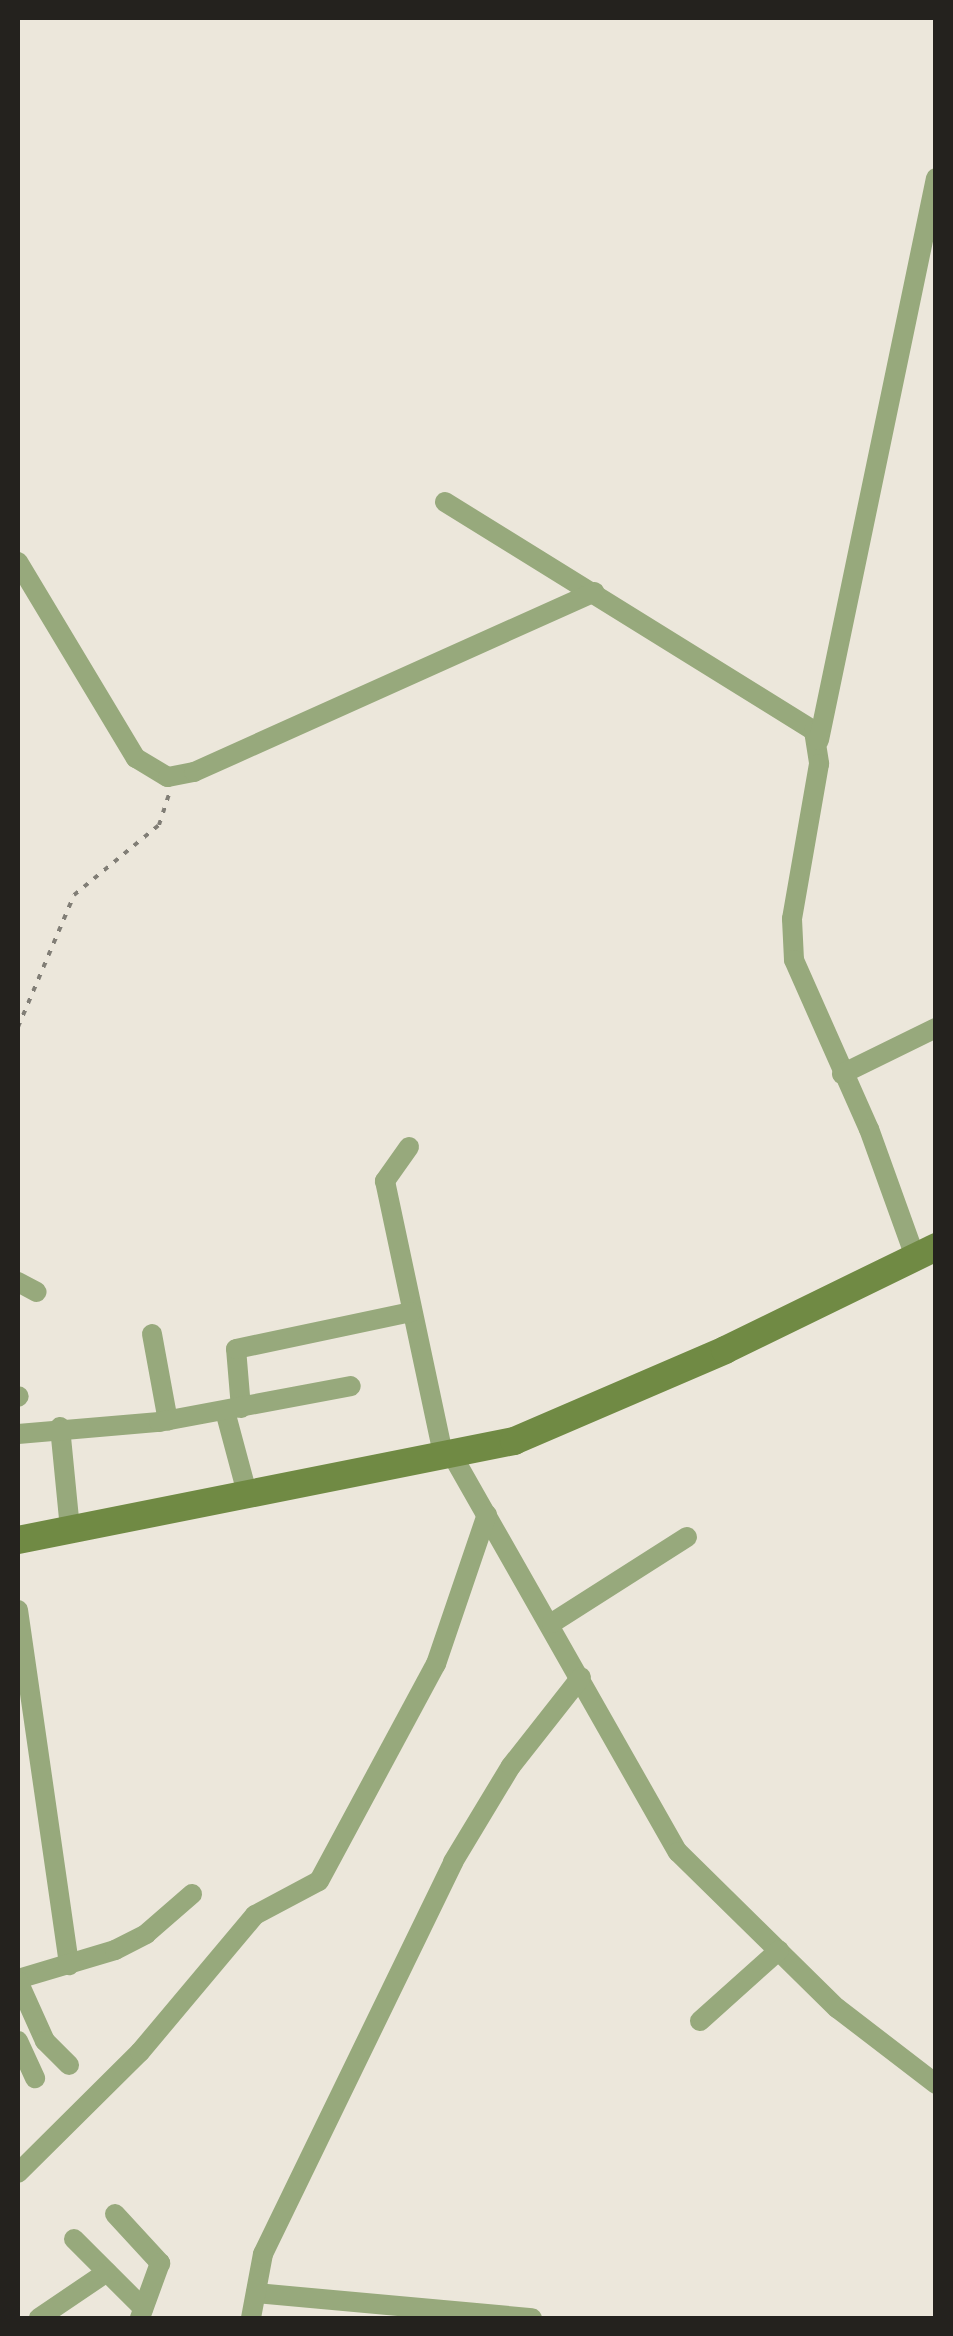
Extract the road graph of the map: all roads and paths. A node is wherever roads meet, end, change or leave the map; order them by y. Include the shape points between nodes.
1 (936, 178) edge
2 (446, 502) dead end
3 (18, 562) edge
4 (594, 592) junction
5 (818, 740) junction
6 (168, 777) junction
7 (18, 1028) edge
8 (936, 1028) edge
9 (842, 1074) junction
10 (409, 1147) dead end
11 (925, 1252) edge
12 (18, 1282) edge
13 (37, 1292) dead end
14 (411, 1312) junction
15 (152, 1334) dead end
16 (352, 1386) dead end
17 (233, 1410) junction
18 (168, 1420) junction
19 (60, 1427) junction
20 (18, 1434) edge
21 (447, 1454) junction
22 (247, 1494) junction
23 (488, 1514) junction
24 (70, 1529) junction
25 (687, 1537) dead end
26 (18, 1540) edge
27 (18, 1610) edge
28 (552, 1624) junction
29 (581, 1676) junction
30 (192, 1894) dead end
31 (779, 1950) junction
32 (69, 1965) junction
33 (18, 1980) edge
34 (700, 2022) dead end
35 (18, 2041) edge
36 (69, 2066) dead end
37 (35, 2078) dead end
38 (936, 2084) edge
39 (18, 2173) edge
40 (115, 2214) dead end
41 (74, 2239) dead end
42 (107, 2272) junction
43 (256, 2293) junction
44 (142, 2313) edge
45 (39, 2318) edge
46 (251, 2318) edge
47 (532, 2318) edge

1 - 5 street
2 - 4 street
3 - 6 street via 136,758
4 - 5 street via 805,721
4 - 6 street via 194,772
5 - 9 street via 792,942
6 - 7 path via 170,794 159,824 74,894
8 - 9 street
9 - 11 street
10 - 14 street via 385,1181
11 - 21 main road via 568,1421 514,1441
12 - 13 street
14 - 17 street via 236,1349
14 - 21 street
15 - 18 street
16 - 17 street
17 - 18 street
17 - 22 street
18 - 19 street
19 - 20 street
19 - 24 street
21 - 22 main road
21 - 23 street
22 - 24 main road
23 - 28 street
23 - 39 street via 430,1678 319,1881 255,1914 140,2052
24 - 26 main road
25 - 28 street
27 - 32 street
28 - 29 street
29 - 31 street via 678,1852
29 - 43 street via 511,1766 453,1862 263,2254
30 - 32 street via 146,1934
31 - 34 street
31 - 38 street via 837,2008
32 - 33 street
33 - 36 street via 45,2041
35 - 37 street
40 - 44 street via 160,2263
41 - 42 street
42 - 44 street
42 - 45 street
43 - 46 street
43 - 47 street

